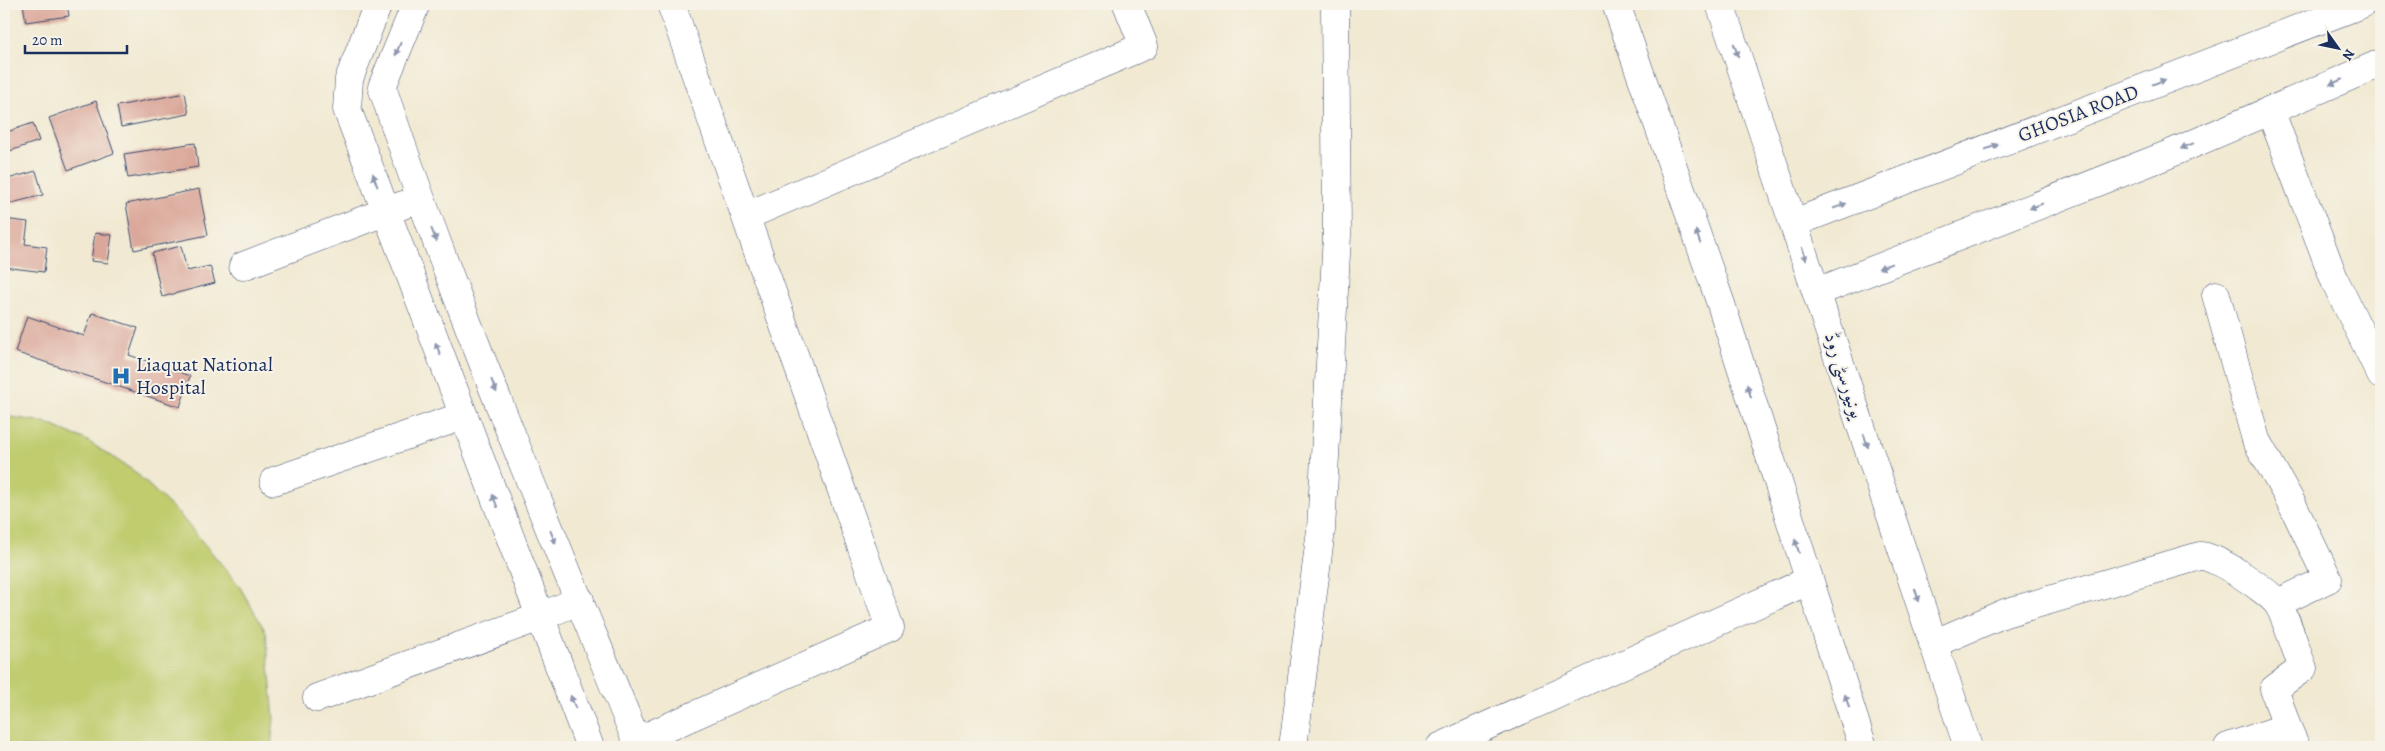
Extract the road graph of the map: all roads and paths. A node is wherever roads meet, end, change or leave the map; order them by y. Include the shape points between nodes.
1 (378, 4) edge
2 (416, 4) edge
3 (671, 4) edge
4 (1127, 4) edge
5 (1335, 4) edge
6 (1616, 4) edge
7 (1720, 4) edge
8 (2362, 4) edge
9 (2381, 64) edge
10 (2270, 110) junction
11 (419, 198) junction
12 (387, 212) junction
13 (746, 216) junction
14 (1794, 223) junction
15 (243, 266) dead end
16 (1817, 292) junction
17 (2216, 295) dead end
18 (2381, 375) edge
19 (463, 416) junction
20 (274, 481) dead end
21 (1808, 580) junction
22 (580, 600) junction
23 (2278, 603) junction
24 (540, 618) junction
25 (1933, 644) junction
26 (317, 698) dead end
27 (2292, 737) edge
28 (638, 744) edge
29 (590, 747) edge
30 (1293, 747) edge
31 (1440, 747) edge
32 (1863, 747) edge
33 (1968, 747) edge
34 (2228, 747) edge

12 -> 1 street via 347,109 350,79
2 -> 11 street via 382,87
3 - 13 street
4 - 13 street via 1144,46
5 - 30 street via 1337,235 1321,530
21 -> 6 street via 1721,304
7 -> 14 street, یونیورسٹی روڈ
14 -> 8 street, GHOSIA ROAD
9 -> 10 street
10 -> 16 street via 2166,155
10 - 18 street via 2335,281
11 - 12 street
11 -> 22 street
12 - 15 street
19 -> 12 street
13 - 28 street via 890,628
14 -> 16 street, یونیورسٹی روڈ
16 -> 25 street, یونیورسٹی روڈ
17 - 23 street via 2256,440 2292,504 2328,579
19 - 20 street
24 -> 19 street
21 - 31 street
32 -> 21 street
22 - 24 street
22 - 28 street
23 - 25 street via 2242,576 2208,556 2200,556 2005,613
23 - 27 street via 2303,668 2274,689
24 - 26 street
29 -> 24 street
25 - 33 street, یونیورسٹی روڈ
27 - 34 street

